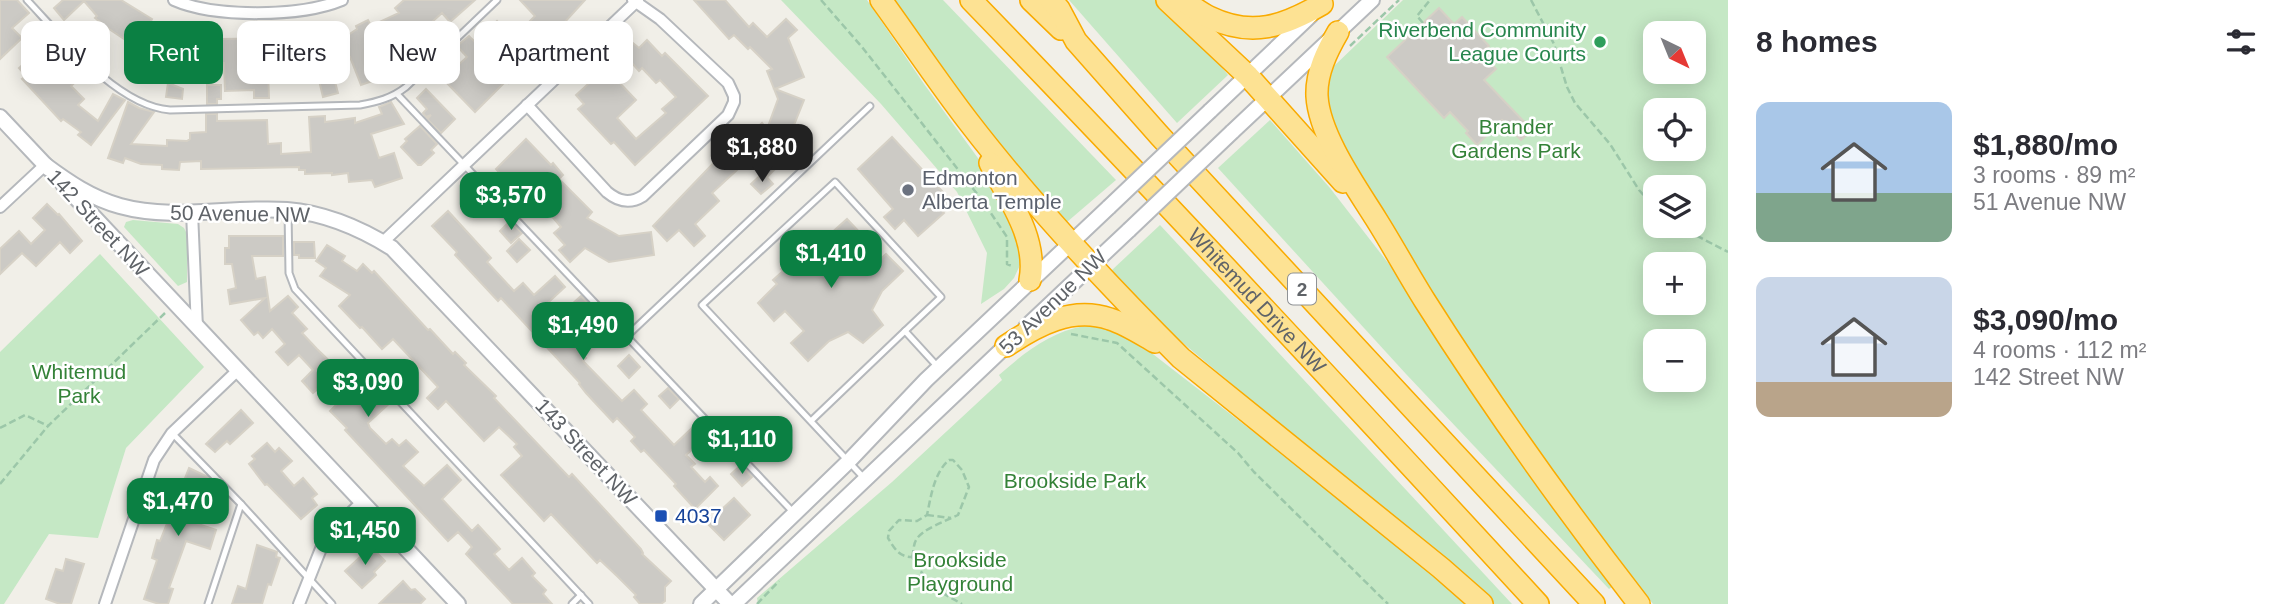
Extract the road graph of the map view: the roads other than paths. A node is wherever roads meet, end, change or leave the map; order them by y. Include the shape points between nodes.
1 (27, 0) edge
2 (174, 0) edge
3 (498, 0) edge
4 (881, 0) edge
5 (971, 0) edge
6 (1031, 0) edge
7 (1051, 0) edge
8 (1167, 0) edge
9 (1181, 0) edge
10 (1372, 0) edge
11 (636, 1) edge
12 (337, 2) edge
13 (1325, 2) edge
14 (1076, 41) junction
15 (1343, 41) junction
16 (1248, 76) junction
17 (397, 94) junction
18 (1267, 98) junction
19 (527, 106) junction
20 (870, 106) dead end
21 (0, 117) edge
22 (968, 121) junction
23 (45, 165) junction
24 (463, 166) junction
25 (0, 207) edge
26 (288, 211) junction
27 (192, 212) junction
28 (1375, 218) junction
29 (383, 242) junction
30 (1071, 242) junction
31 (1092, 264) junction
32 (1030, 280) junction
33 (197, 328) junction
34 (905, 331) junction
35 (626, 336) junction
36 (1006, 346) junction
37 (1181, 358) junction
38 (939, 368) junction
39 (237, 371) junction
40 (811, 421) junction
41 (172, 433) junction
42 (849, 461) junction
43 (865, 480) junction
44 (362, 502) junction
45 (241, 503) junction
46 (795, 514) junction
47 (308, 579) junction
48 (716, 590) junction
49 (581, 595) junction
50 (105, 604) edge
51 (208, 604) edge
52 (299, 604) edge
53 (332, 604) edge
54 (458, 604) edge
55 (572, 604) edge
56 (589, 604) edge
57 (701, 604) edge
58 (732, 604) edge
59 (1482, 604) edge
60 (1538, 604) edge
61 (1594, 604) edge
62 (1639, 604) edge

1 - 17 lane via 102,78 163,110 360,105
2 - 12 street via 228,13 297,10
3 - 17 lane
4 - 22 highway
5 - 60 highway, Whitemud Drive NW / 2
6 - 14 highway
7 - 14 highway, Whitemud Drive NW / 2
8 - 16 highway
9 - 13 highway via 1226,24 1253,28 1294,20
10 - 15 street, 53 Avenue NW
11 - 19 street
11 - 19 street via 728,83 734,96 732,109 723,120 643,195 622,201 607,192
13 - 16 street, 53 Avenue NW
14 - 61 highway, Whitemud Drive NW / 2
15 - 18 street, 53 Avenue NW
15 - 28 highway via 1326,54 1319,75 1319,109 1338,155
16 - 18 highway
16 - 30 street, 53 Avenue NW, bridge
17 - 24 lane
18 - 28 highway
18 - 31 street, 53 Avenue NW, bridge
19 - 24 street
20 - 35 lane
21 - 23 street, 142 Street NW
22 - 30 highway
22 - 32 highway via 1014,205 1032,257
23 - 25 street
23 - 27 street, 50 Avenue NW via 107,202 142,210
23 - 33 street, 142 Street NW
24 - 29 street
24 - 35 lane
26 - 27 street, 50 Avenue NW
26 - 29 street, 50 Avenue NW via 323,216
26 - 49 lane via 289,273 299,295
27 - 33 street
28 - 62 highway via 1425,301 1563,505
29 - 48 street, 143 Street NW via 409,264
30 - 31 highway
30 - 32 street, 53 Avenue NW
31 - 36 street, 53 Avenue NW
31 - 37 highway
32 - 38 street, 53 Avenue NW
33 - 39 street, 142 Street NW
34 - 38 lane
34 - 40 lane
34 - 40 lane via 942,297 835,182 702,305
35 - 46 lane
36 - 37 highway via 1043,324 1091,316 1123,324
36 - 43 street, 53 Avenue NW
37 - 59 highway
38 - 42 street, 53 Avenue NW
39 - 41 street
39 - 44 street, 142 Street NW
40 - 42 lane
41 - 45 lane
41 - 50 street via 149,471
42 - 43 lane
42 - 46 street, 53 Avenue NW
43 - 58 street, 53 Avenue NW
44 - 47 street via 324,541
44 - 54 street, 142 Street NW
45 - 47 lane
45 - 51 lane
46 - 48 street, 53 Avenue NW
47 - 52 street
47 - 53 lane
48 - 57 street, 53 Avenue NW
48 - 58 street, 143 Street NW
49 - 55 lane
49 - 56 lane

